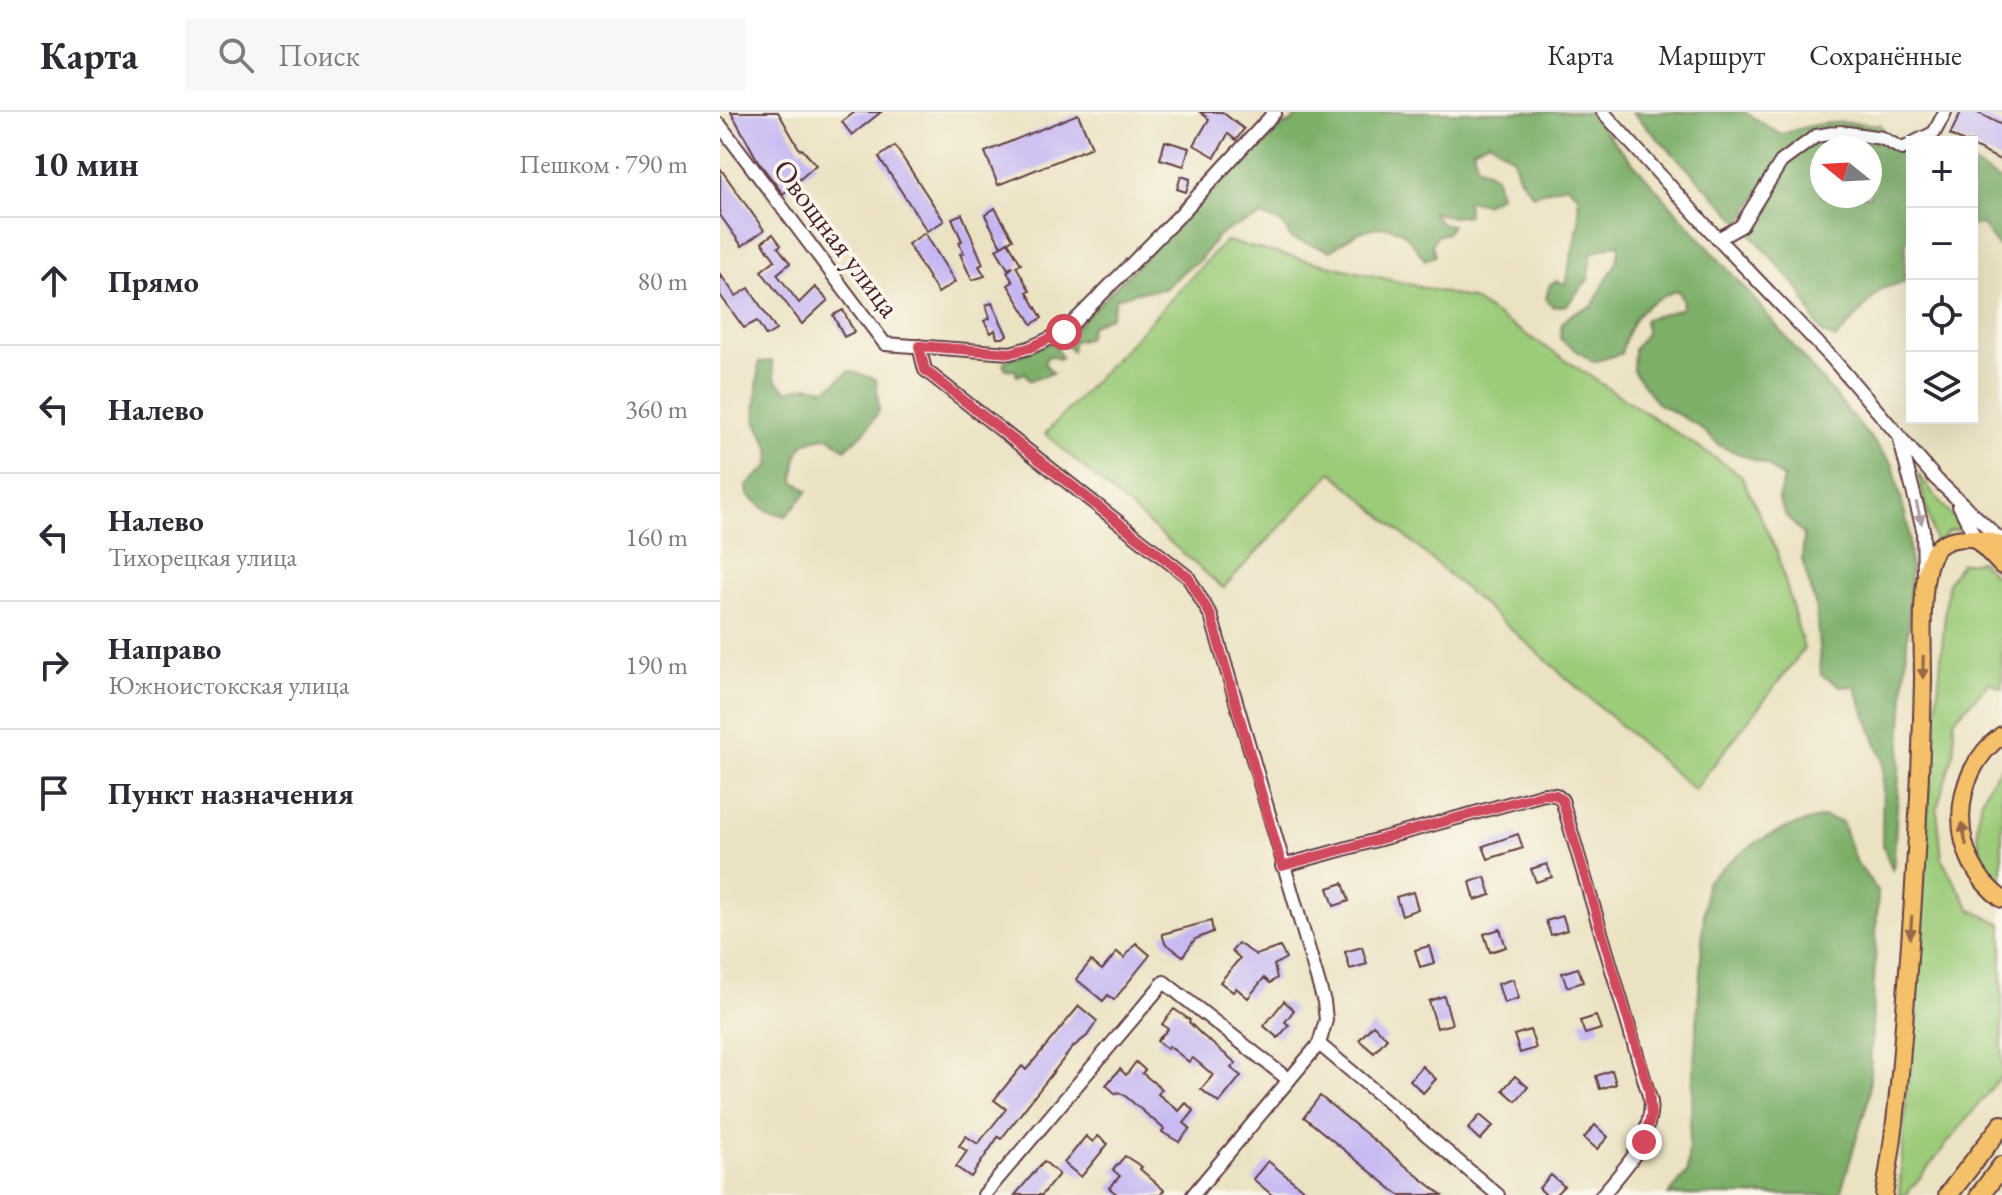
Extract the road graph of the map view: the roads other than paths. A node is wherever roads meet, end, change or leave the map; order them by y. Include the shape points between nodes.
1 (1275, 112) edge
2 (1603, 112) edge
3 (1945, 112) edge
4 (720, 125) edge
5 (1928, 136) edge
6 (1906, 147) edge
7 (1718, 239) junction
8 (919, 346) junction
9 (1899, 438) junction
10 (1955, 499) junction
11 (1976, 539) junction
12 (2002, 543) edge
13 (2002, 566) edge
14 (1924, 589) junction
15 (2002, 735) edge
16 (1282, 866) junction
17 (2002, 899) edge
18 (1319, 1044) junction
19 (1289, 1080) junction
20 (2002, 1125) edge
21 (2002, 1166) edge
22 (1200, 1193) edge
23 (984, 1195) edge
24 (1498, 1195) edge
25 (1602, 1195) edge
26 (1884, 1195) edge
27 (1948, 1195) edge
28 (1980, 1195) edge

1 - 8 street via 1064,332 1010,353
2 - 7 street
3 - 5 street
4 - 8 street, Овощная улица via 885,344
6 - 7 street via 1840,132 1816,136 1781,162 1741,226
7 - 9 street via 1831,357
8 - 16 street via 925,370 1188,577 1211,616
9 - 10 street
9 -> 14 street via 1923,529
10 - 11 street
10 - 12 street
11 - 12 main road
11 - 13 main road
11 - 14 main road via 1951,541 1934,552
14 -> 26 main road via 1920,815 1896,1128
17 -> 15 main road via 1974,869 1961,810 1965,781 1979,757
16 - 18 street via 1324,1002 1326,1020
16 - 25 street via 1544,794 1556,795 1564,803 1651,1102 1644,1142
18 - 19 street
18 - 24 street
19 - 22 street
19 - 23 street via 1164,982
20 - 27 highway
21 - 28 highway

